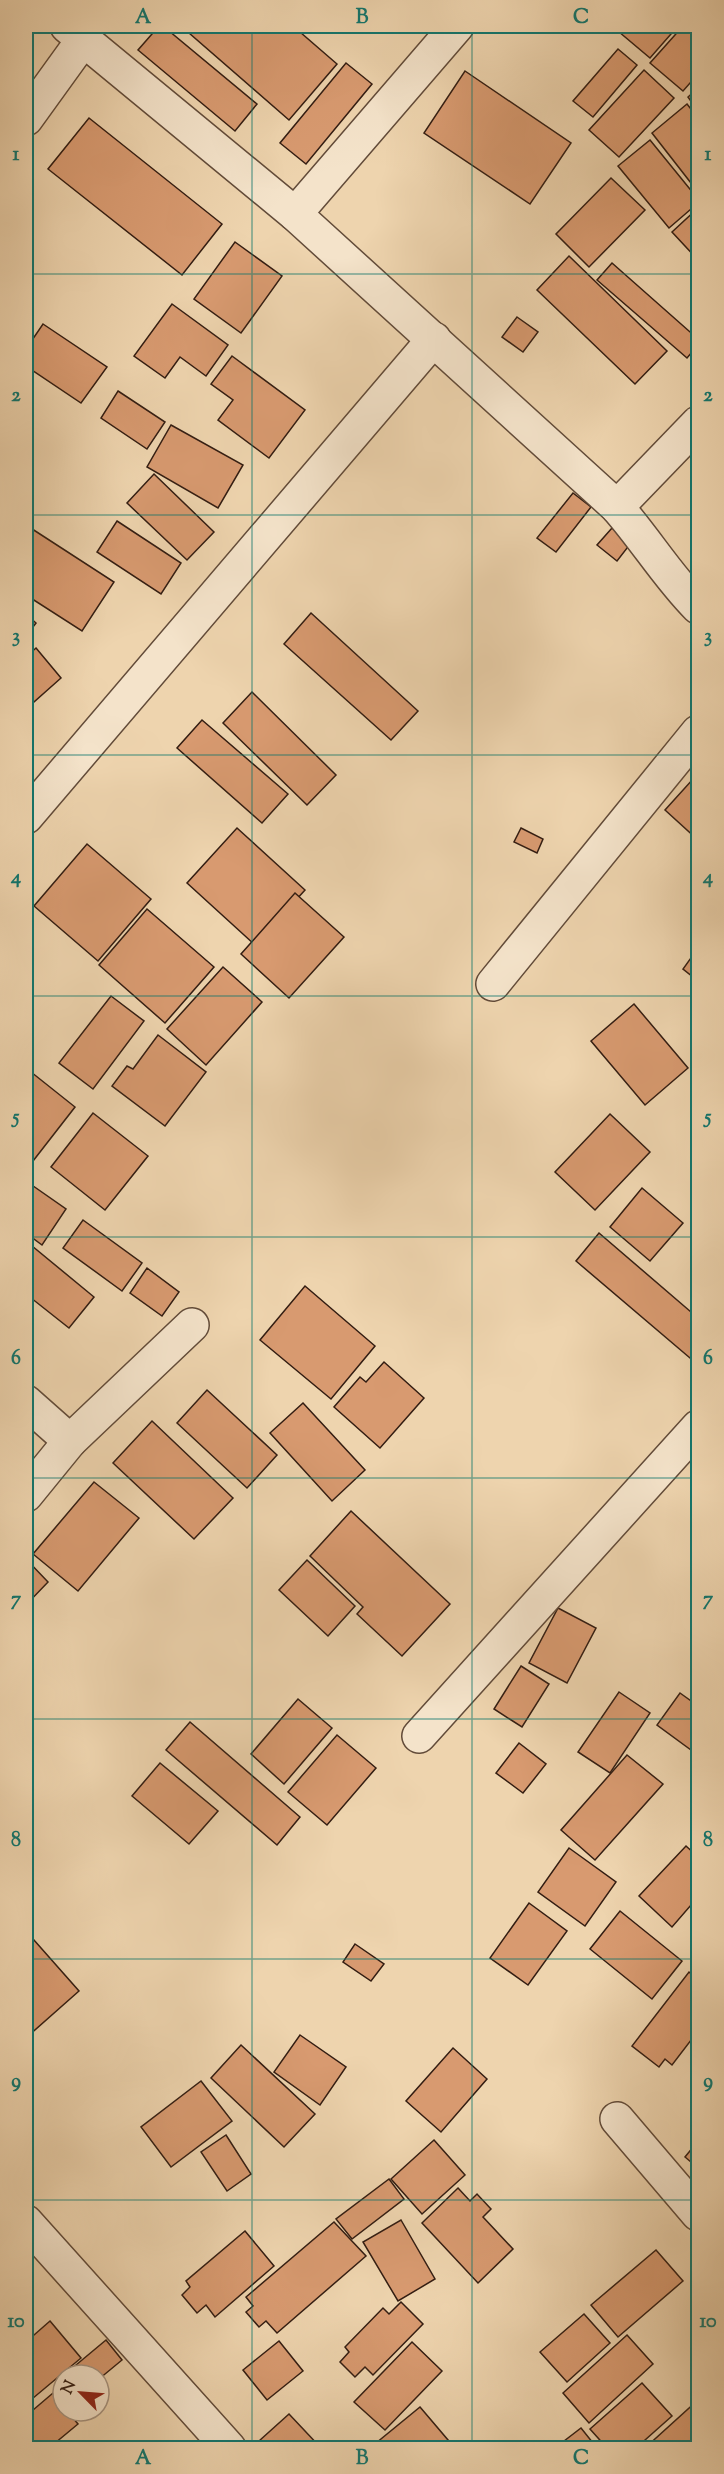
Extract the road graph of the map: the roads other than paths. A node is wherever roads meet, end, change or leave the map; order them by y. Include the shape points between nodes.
1 (457, 26) edge
2 (75, 33) edge
3 (26, 119) edge
4 (295, 214) junction
5 (434, 339) junction
6 (699, 423) edge
7 (617, 507) junction
8 (699, 607) edge
9 (699, 732) edge
10 (26, 817) edge
11 (492, 984) dead end
12 (192, 1325) dead end
13 (26, 1402) edge
14 (699, 1427) edge
15 (69, 1441) junction
16 (26, 1495) edge
17 (418, 1736) dead end
18 (617, 2119) dead end
19 (699, 2214) edge
20 (26, 2222) edge
21 (229, 2448) edge

1 - 4 street
2 - 3 street
2 - 4 street
4 - 5 street
5 - 7 street
5 - 10 street
6 - 7 street
7 - 8 street via 680,589
9 - 11 street
12 - 15 street
13 - 15 street
14 - 17 street
15 - 16 street
18 - 19 street
20 - 21 street

